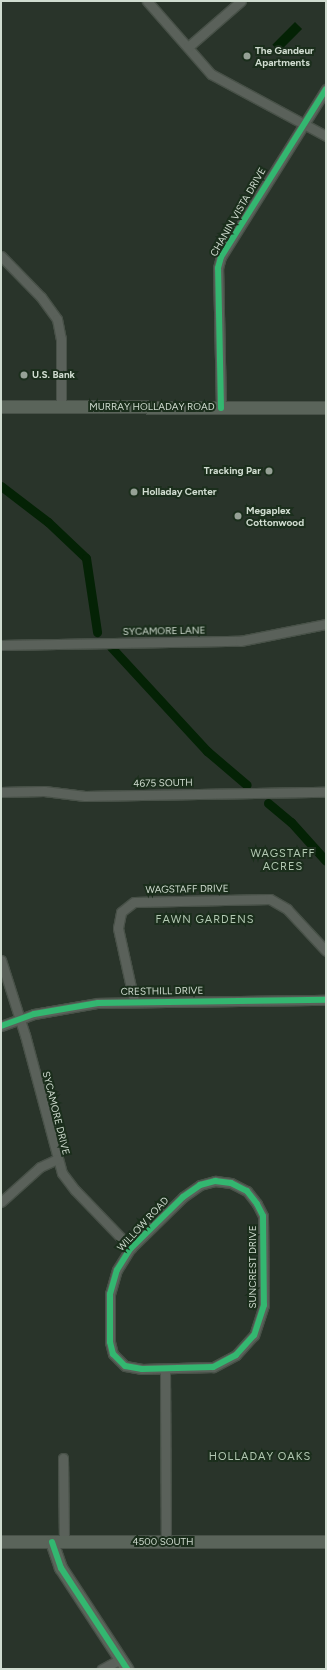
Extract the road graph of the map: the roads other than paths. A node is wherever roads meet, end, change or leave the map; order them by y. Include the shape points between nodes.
1 (147, 1) edge
2 (241, 1) edge
3 (188, 47) junction
4 (326, 89) edge
5 (303, 123) junction
6 (326, 136) edge
7 (1, 256) edge
8 (1, 407) edge
9 (61, 407) junction
10 (221, 408) junction
11 (326, 408) edge
12 (326, 624) edge
13 (1, 645) edge
14 (1, 792) edge
15 (326, 792) edge
16 (326, 951) edge
17 (1, 960) edge
18 (326, 1000) edge
19 (134, 1001) junction
20 (20, 1018) junction
21 (1, 1026) edge
22 (57, 1159) junction
23 (207, 1182) joint
24 (1, 1202) edge
25 (131, 1248) junction
26 (166, 1369) junction
27 (63, 1458) dead end
28 (1, 1542) edge
29 (58, 1542) junction
30 (166, 1542) junction
31 (326, 1542) edge
32 (124, 1664) edge
33 (102, 1669) edge

1 - 3 street
2 - 3 street
3 - 5 street via 201,64 220,81
4 - 5 street, CHANIN VISTA DRIVE
5 - 6 street
5 - 10 street, CHANIN VISTA DRIVE via 221,257 218,274
7 - 9 street via 41,296 57,319 61,339
8 - 9 main road, MURRAY HOLLADAY ROAD
9 - 10 main road, MURRAY HOLLADAY ROAD
10 - 11 main road, MURRAY HOLLADAY ROAD
12 - 13 street, SYCAMORE LANE via 240,641
14 - 15 street, 4675 SOUTH via 44,791 85,796
16 - 19 street, WAGSTAFF DRIVE via 287,909 270,899 134,902 121,912 118,928
17 - 20 street, SYCAMORE DRIVE
18 - 19 street, CRESTHILL DRIVE
19 - 20 street, CRESTHILL DRIVE via 77,1004
20 - 21 street, CRESTHILL DRIVE
20 - 22 street, SYCAMORE DRIVE
22 - 24 street via 40,1167
22 - 25 street, SYCAMORE DRIVE via 75,1190
23 - 25 street, WILLOW ROAD via 183,1197
23 - 26 street, SUNCREST DRIVE via 224,1182 239,1186 253,1197 261,1210 264,1229 263,1312 249,1342 229,1360 204,1368
25 - 26 street, WILLOW ROAD via 121,1263 112,1285 111,1348 116,1359 125,1366 136,1369
26 - 30 street
27 - 29 street
28 - 29 main road, 4500 SOUTH
29 - 30 main road, 4500 SOUTH
29 - 32 main road via 61,1568
30 - 31 main road, 4500 SOUTH
32 - 33 street

